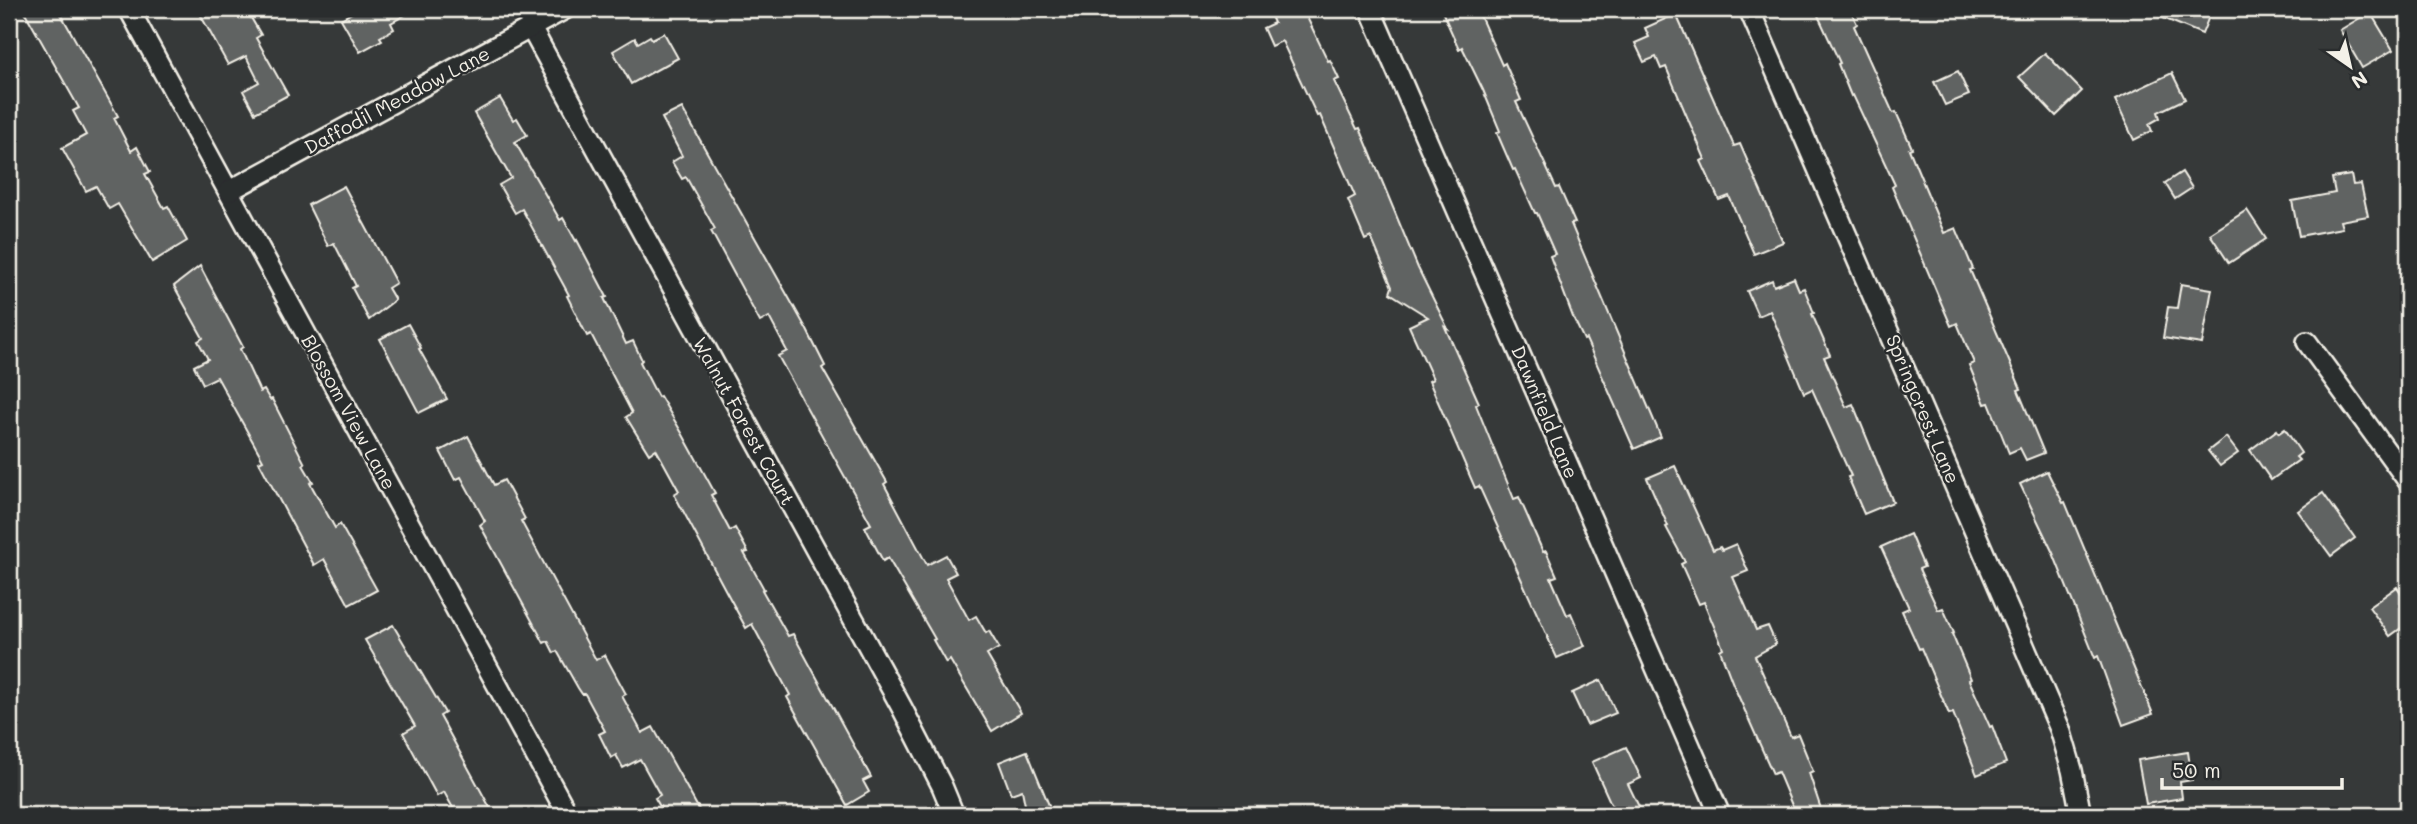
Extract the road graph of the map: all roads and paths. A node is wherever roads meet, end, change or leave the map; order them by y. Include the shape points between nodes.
1 (129, 9) edge
2 (565, 9) edge
3 (1370, 9) edge
4 (1749, 9) edge
5 (531, 28) junction
6 (229, 191) junction
7 (2307, 342) dead end
8 (2408, 481) edge
9 (568, 815) edge
10 (954, 815) edge
11 (1720, 815) edge
12 (2081, 815) edge

1 - 6 street, Blossom View Lane
2 - 5 street, Daffodil Meadow Lane
3 - 11 street, Dawnfield Lane
4 - 12 street, Springcrest Lane via 2060,729
5 - 6 street, Daffodil Meadow Lane
5 - 10 street, Walnut Forest Court via 902,708
6 - 9 street, Blossom View Lane
7 - 8 street

